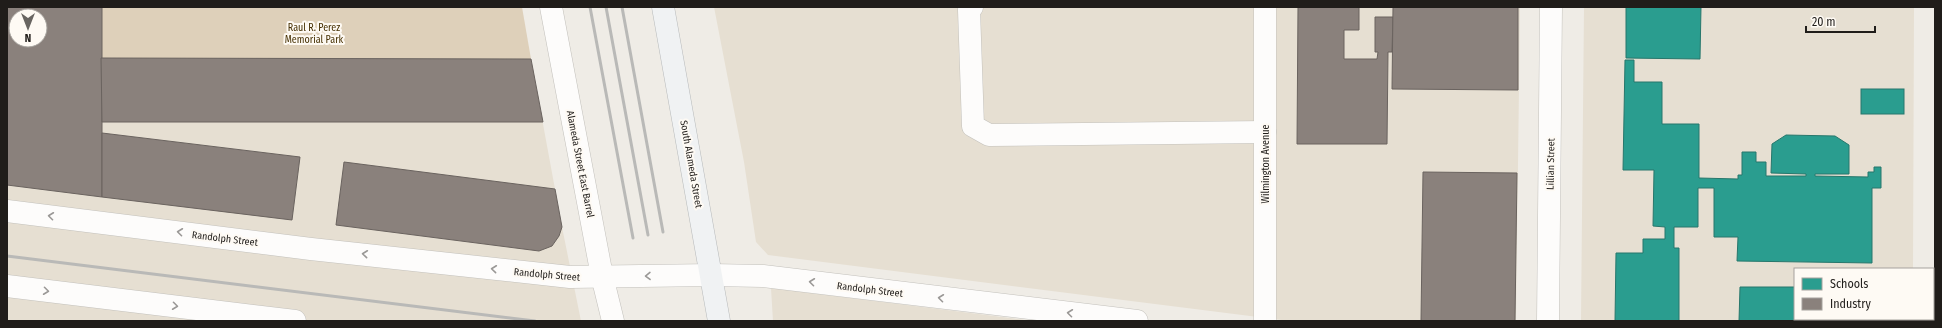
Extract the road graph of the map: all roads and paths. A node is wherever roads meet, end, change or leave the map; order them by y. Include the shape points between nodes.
1 (551, 7) edge
2 (663, 7) edge
3 (972, 7) edge
4 (1265, 7) edge
5 (1551, 7) edge
6 (1265, 132) junction
7 (7, 211) edge
8 (712, 275) junction
9 (602, 276) junction
10 (7, 286) edge
11 (295, 321) edge
12 (613, 321) edge
13 (719, 321) edge
14 (1137, 321) edge
15 (1265, 321) edge
16 (1548, 321) edge

1 - 9 street, Alameda Street East Barrel
2 - 8 main road, South Alameda Street
3 - 6 street via 969,10 973,126 989,135
4 - 6 street, Wilmington Avenue
5 - 16 street, Lillian Street
6 - 15 street, Wilmington Avenue
9 -> 7 street, Randolph Street via 570,277
8 -> 9 street, Randolph Street
8 - 13 main road, South Alameda Street
14 -> 8 street, Randolph Street via 763,276
9 - 12 street, Alameda Street East Barrel
10 -> 11 street

